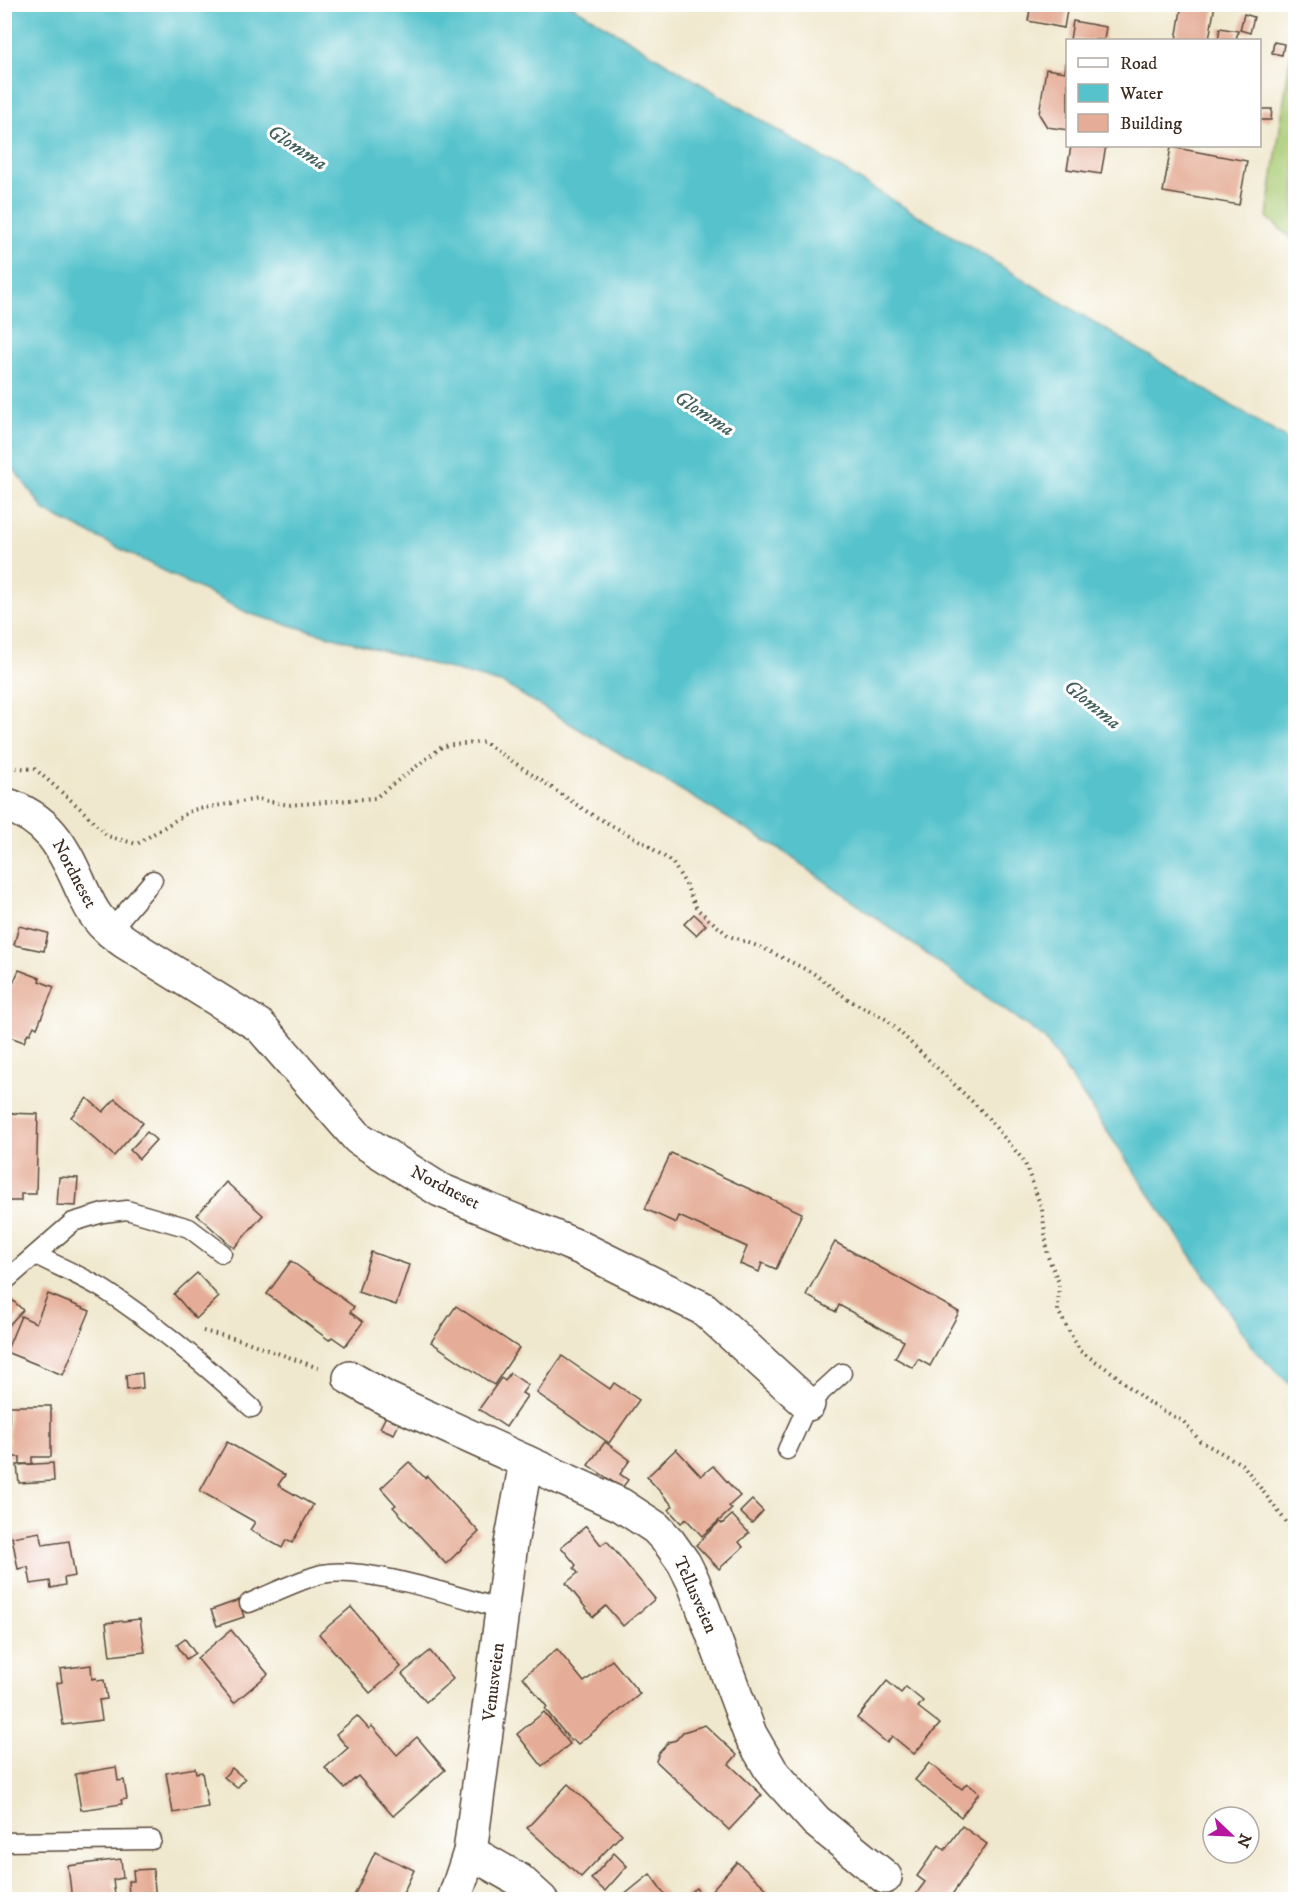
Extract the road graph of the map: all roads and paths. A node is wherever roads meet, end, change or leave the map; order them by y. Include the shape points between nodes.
1 (4, 767) edge
2 (4, 804) edge
3 (153, 880) dead end
4 (110, 931) junction
5 (222, 1253) dead end
6 (36, 1255) junction
7 (4, 1282) edge
8 (198, 1330) dead end
9 (842, 1373) dead end
10 (350, 1378) joint
11 (808, 1404) junction
12 (252, 1408) dead end
13 (788, 1450) dead end
14 (526, 1462) junction
15 (1296, 1535) edge
16 (249, 1603) dead end
17 (502, 1609) junction
18 (152, 1840) dead end
19 (4, 1842) edge
20 (470, 1852) junction
21 (885, 1877) dead end
22 (454, 1899) edge
23 (541, 1899) edge

1 - 15 path via 35,769 107,836 137,844 192,810 258,799 290,805 375,798 443,746 484,741 588,813 672,862 698,909 729,936 813,973 849,1000 886,1019 981,1111 1024,1161 1042,1209 1048,1257 1059,1283 1058,1311 1080,1351 1146,1401 1184,1422 1200,1441 1243,1465
2 - 4 street, Nordneset via 40,821 55,837 97,917
3 - 4 lane, Nordneset
4 - 11 street, Nordneset via 260,1026 358,1138 440,1190 581,1248 698,1305
5 - 6 lane via 189,1228 127,1210 73,1222
6 - 7 lane
6 - 12 lane via 104,1289 138,1313
8 - 10 path via 242,1340
9 - 11 lane
10 - 14 street, Tellusveien via 387,1399
11 - 13 lane
14 - 17 street, Venusveien
14 - 21 street, Tellusveien via 621,1505 656,1528 669,1542 693,1581 750,1734 772,1772 816,1821
16 - 17 lane via 323,1574 353,1573
17 - 20 street, Venusveien
18 - 19 lane
20 - 22 street, Venusveien
20 - 23 street via 519,1880

